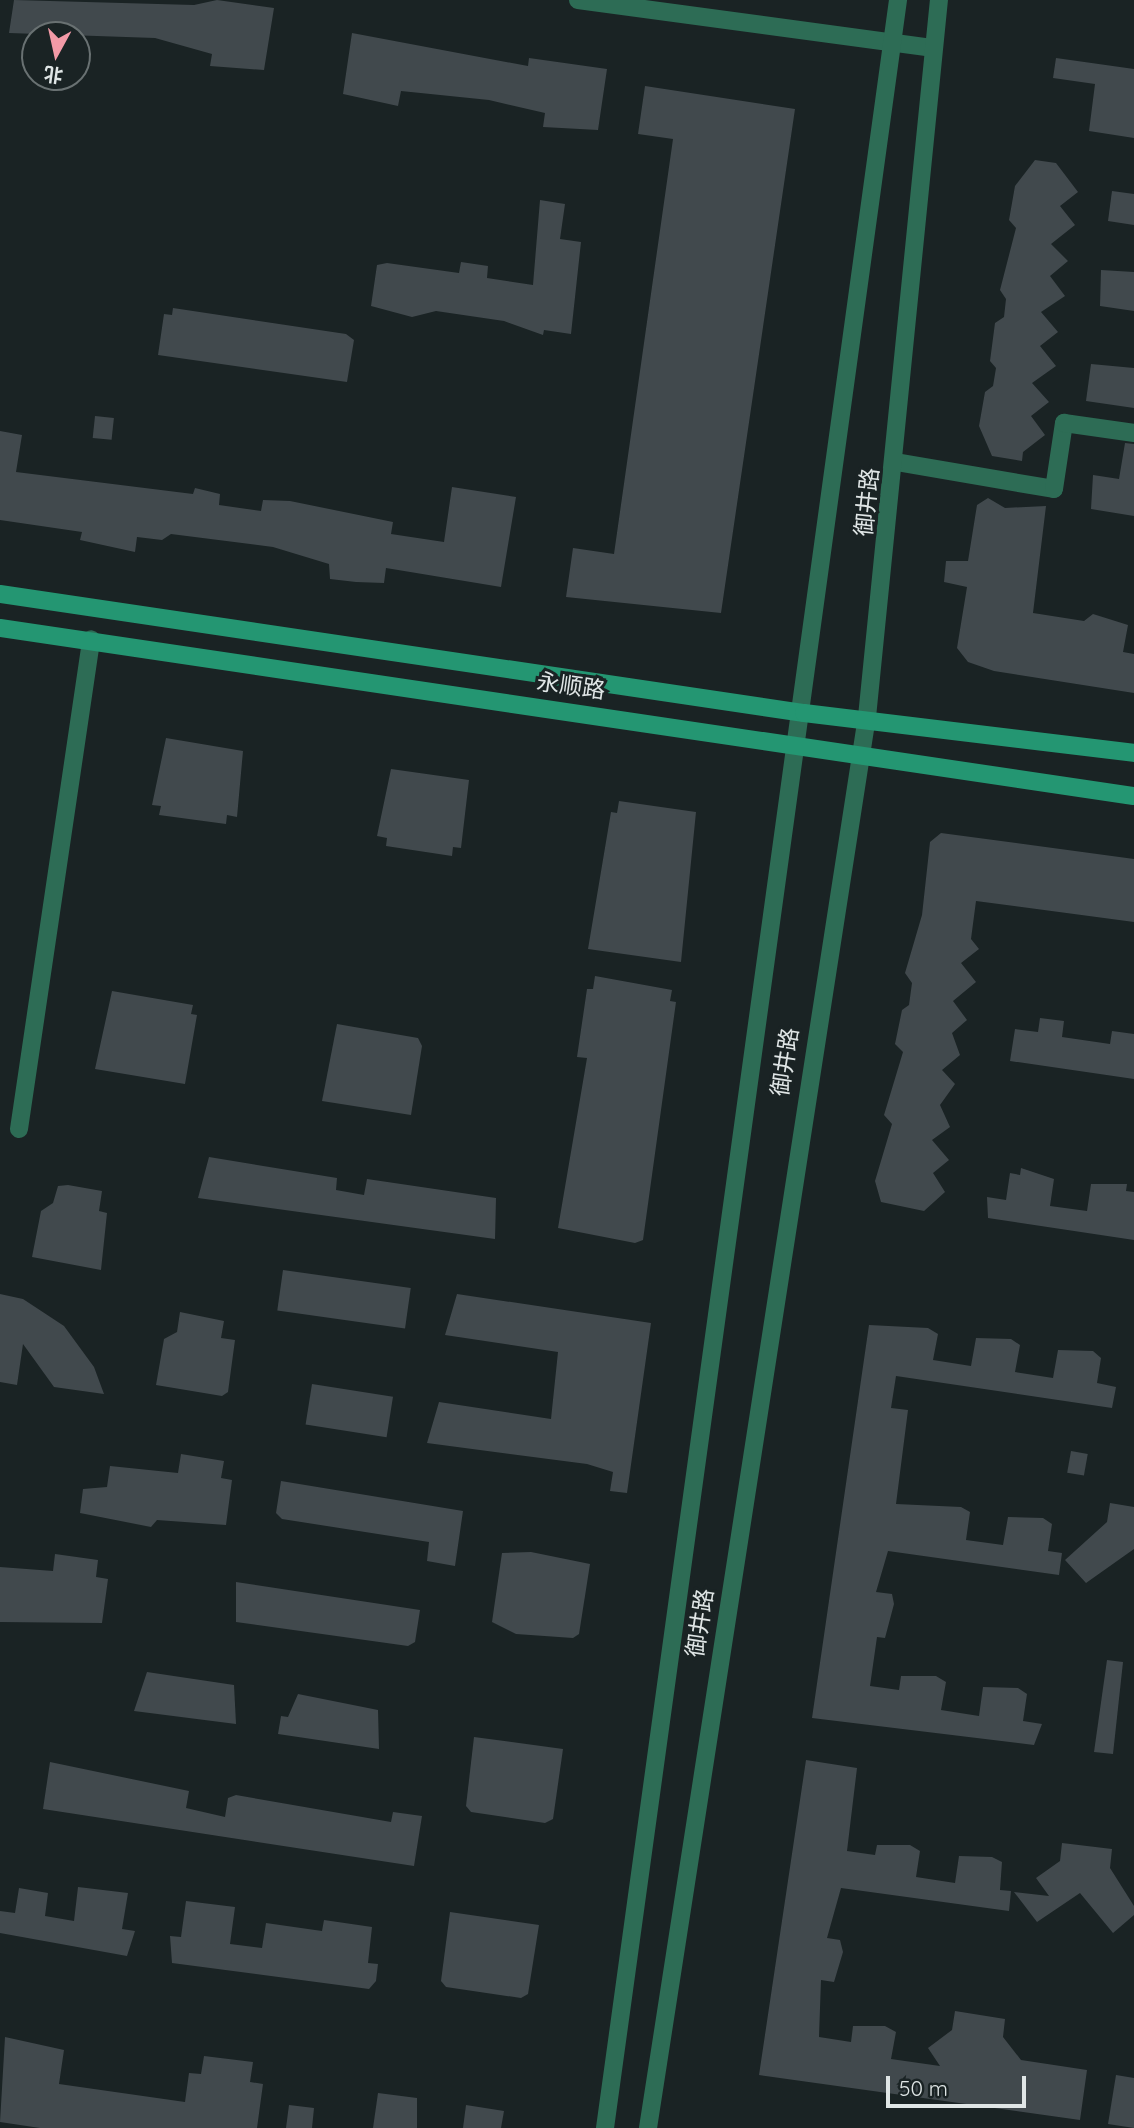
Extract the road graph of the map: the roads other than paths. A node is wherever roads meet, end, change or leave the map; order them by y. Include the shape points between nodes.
1 (578, 0) edge
2 (898, 0) edge
3 (939, 0) edge
4 (892, 42) junction
5 (932, 48) junction
6 (1134, 433) edge
7 (896, 461) junction
8 (0, 593) edge
9 (0, 628) edge
10 (91, 639) junction
11 (804, 713) junction
12 (867, 717) junction
13 (796, 745) junction
14 (1134, 753) edge
15 (857, 757) junction
16 (1134, 796) edge
17 (19, 1129) dead end
18 (605, 2128) edge
19 (648, 2128) edge

1 - 4 street
2 - 4 street, 御井路
3 - 5 street, 御井路
4 - 5 street
4 - 11 street, 御井路
5 - 7 street, 御井路
6 - 7 street via 1064,423 1054,489
7 - 12 street, 御井路
8 - 11 main road, 永顺路
9 - 10 main road, 永顺路
10 - 13 main road, 永顺路
10 - 17 street
11 - 12 main road, 永顺路
11 - 13 street, 御井路
12 - 14 main road, 永顺路
12 - 15 street, 御井路
13 - 15 main road, 永顺路
13 - 18 street, 御井路
15 - 16 main road, 永顺路
15 - 19 street, 御井路

